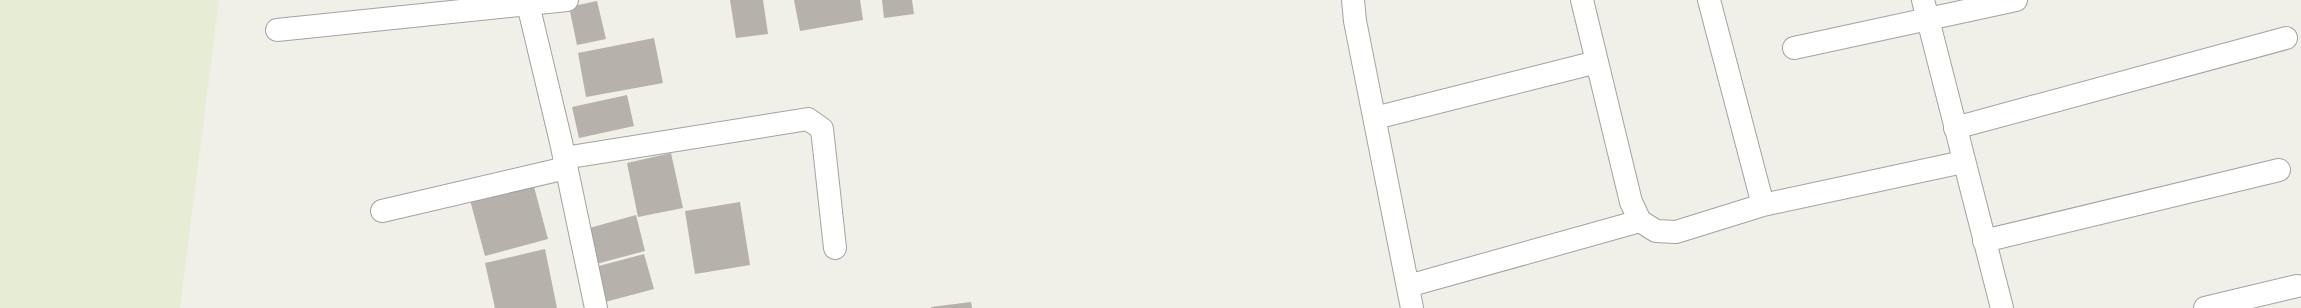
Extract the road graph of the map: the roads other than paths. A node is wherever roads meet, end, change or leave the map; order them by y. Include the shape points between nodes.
1 (567, 0) edge
2 (1352, 0) edge
3 (1582, 0) edge
4 (1709, 0) edge
5 (2016, 0) edge
6 (527, 3) edge
7 (1925, 10) edge
8 (277, 30) dead end
9 (2286, 38) dead end
10 (1794, 48) dead end
11 (1597, 62) junction
12 (1375, 118) junction
13 (1955, 128) junction
14 (1963, 162) junction
15 (565, 163) junction
16 (2279, 170) dead end
17 (1762, 206) junction
18 (382, 211) dead end
19 (1640, 221) junction
20 (1984, 241) junction
21 (835, 248) dead end
22 (1408, 286) junction
23 (2297, 286) dead end
24 (596, 308) edge
25 (1412, 308) edge
26 (2002, 308) edge
27 (2205, 308) edge

1 - 6 street
2 - 12 street
3 - 11 street
4 - 17 street
5 - 7 street
6 - 8 street
6 - 15 street
7 - 10 street
7 - 13 street
9 - 13 street
11 - 12 street
11 - 19 street via 1631,202
12 - 22 street
13 - 14 street
14 - 17 street
14 - 20 street
15 - 18 street
15 - 21 street via 808,119 822,128
15 - 24 street
16 - 20 street
17 - 19 street via 1676,232 1656,231
19 - 22 street
20 - 26 street
22 - 25 street
23 - 27 street

